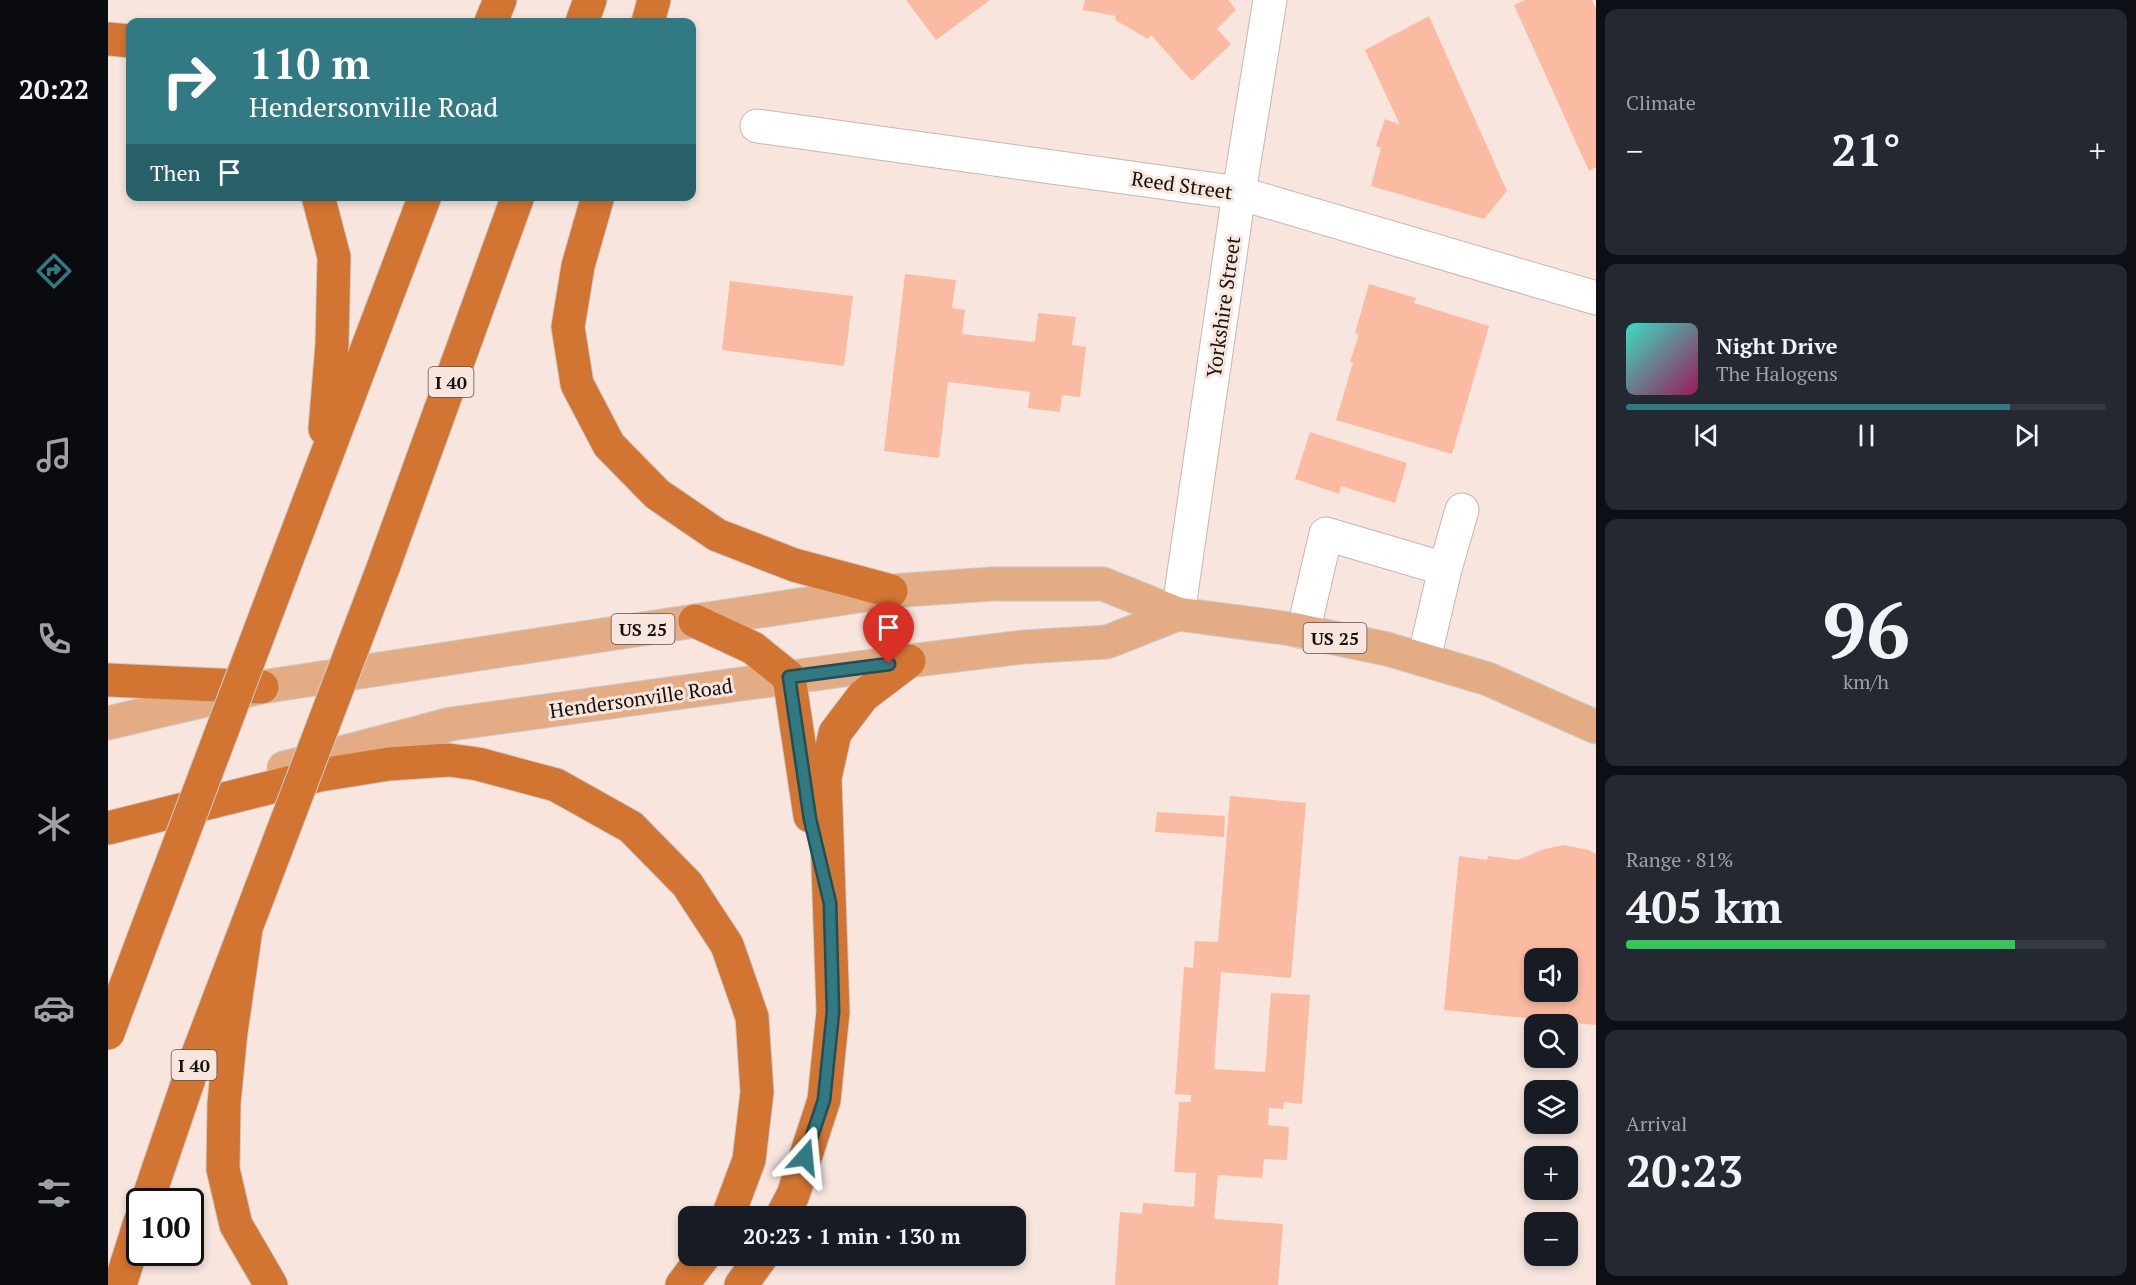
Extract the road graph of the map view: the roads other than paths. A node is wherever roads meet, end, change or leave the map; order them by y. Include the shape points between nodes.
1 (500, 0) edge
2 (590, 0) edge
3 (654, 0) edge
4 (1270, 0) edge
5 (493, 18) edge
6 (583, 18) edge
7 (649, 18) edge
8 (108, 39) edge
9 (126, 41) edge
10 (757, 126) dead end
11 (1239, 193) junction
12 (321, 201) edge
13 (423, 201) edge
14 (516, 201) edge
15 (597, 201) edge
16 (1596, 298) edge
17 (321, 469) junction
18 (1462, 510) dead end
19 (1445, 569) junction
20 (891, 591) junction
21 (1178, 614) junction
22 (695, 621) junction
23 (1303, 632) junction
24 (1424, 660) junction
25 (909, 661) junction
26 (789, 677) junction
27 (108, 680) edge
28 (262, 687) junction
29 (108, 723) edge
30 (1596, 727) edge
31 (108, 815) edge
32 (108, 828) edge
33 (830, 903) junction
34 (246, 929) junction
35 (108, 1033) edge
36 (152, 1188) edge
37 (732, 1206) edge
38 (787, 1206) edge
39 (126, 1266) edge
40 (696, 1266) edge
41 (755, 1266) edge
42 (120, 1285) edge
43 (271, 1285) edge
44 (682, 1285) edge
45 (741, 1285) edge

1 - 5 highway
2 - 6 highway
3 - 7 highway
4 - 11 street, Yorkshire Street
8 - 9 highway
10 - 11 street, Reed Street
11 - 16 street, Reed Street
11 - 21 street, Yorkshire Street
12 - 17 highway via 334,257 332,344
13 - 17 highway
14 - 34 highway, I 40, bridge
15 - 20 highway via 578,266 568,327 577,384 609,445 657,494 717,535 794,565
17 - 35 highway, bridge
18 - 19 street
19 - 23 street via 1326,534
19 - 24 street
20 - 21 main road, Hendersonville Road / US 25 via 992,584 1103,584
20 - 22 main road, Hendersonville Road / US 25
21 - 23 main road, Hendersonville Road / US 25
21 - 25 main road, Hendersonville Road / US 25 via 1107,642 1023,647
22 - 26 highway via 753,648
22 - 28 main road, Hendersonville Road / US 25
23 - 24 main road, Hendersonville Road / US 25
24 - 30 main road, Hendersonville Road / US 25 via 1488,679
25 - 26 main road, Hendersonville Road / US 25
25 - 33 highway via 863,696 835,733 825,778
26 - 31 main road, Hendersonville Road / US 25 via 451,724
26 - 33 highway via 810,819
27 - 28 highway
28 - 29 main road, Hendersonville Road / US 25
32 - 37 highway via 320,775 449,760 556,785 631,827 687,884 727,945 752,1017 758,1092 749,1160
33 - 38 highway via 833,1012 824,1100
34 - 36 highway, I 40
34 - 43 highway via 224,1104 223,1169 236,1225
39 - 42 highway
40 - 44 highway
41 - 45 highway

